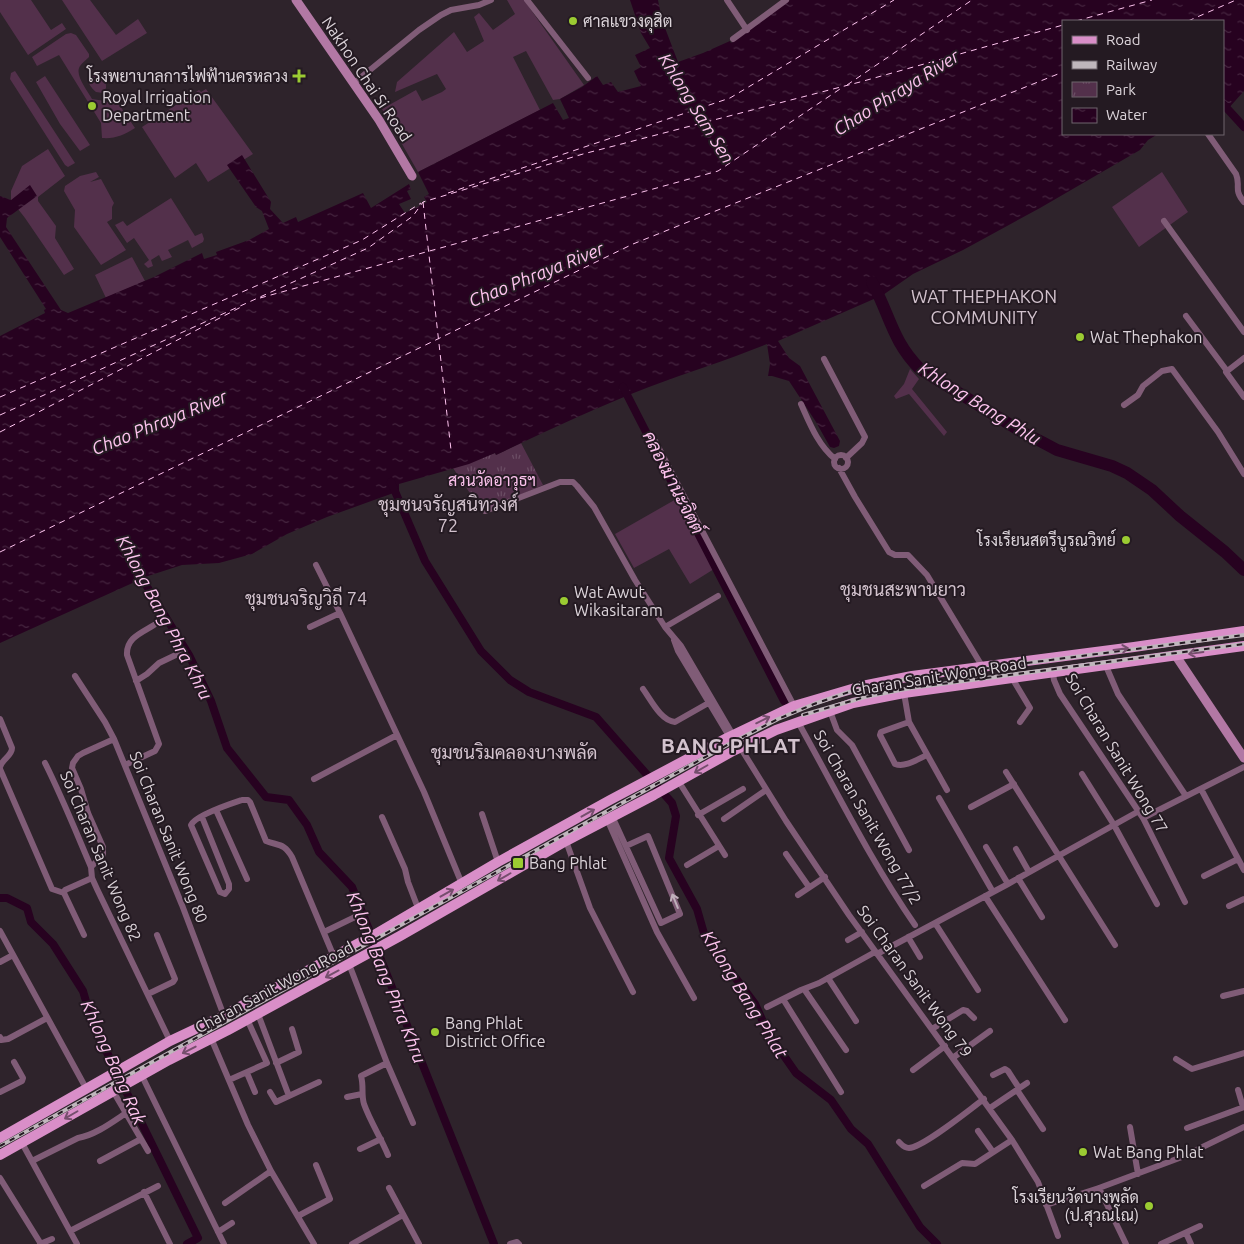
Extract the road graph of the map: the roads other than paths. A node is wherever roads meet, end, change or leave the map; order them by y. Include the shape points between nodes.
1 (296, 0) edge
2 (491, 0) edge
3 (527, 0) edge
4 (727, 0) edge
5 (786, 0) edge
6 (747, 30) junction
7 (733, 39) dead end
8 (588, 78) dead end
9 (354, 83) junction
10 (1209, 135) edge
11 (412, 176) dead end
12 (1244, 202) edge
13 (1164, 221) dead end
14 (1186, 316) dead end
15 (1244, 332) edge
16 (1244, 358) edge
17 (824, 359) dead end
18 (1228, 371) junction
19 (1244, 397) edge
20 (801, 404) dead end
21 (1124, 405) dead end
22 (655, 441) dead end
23 (846, 458) junction
24 (834, 459) junction
25 (839, 468) junction
26 (1244, 474) edge
27 (485, 511) dead end
28 (316, 565) dead end
29 (718, 596) dead end
30 (340, 613) junction
31 (154, 625) dead end
32 (310, 627) dead end
33 (665, 627) junction
34 (1244, 631) edge
35 (1244, 646) edge
36 (182, 652) dead end
37 (1176, 656) junction
38 (982, 666) junction
39 (1106, 666) junction
40 (1053, 673) junction
41 (75, 676) dead end
42 (1012, 678) junction
43 (136, 681) junction
44 (643, 689) dead end
45 (904, 693) junction
46 (711, 701) junction
47 (794, 706) junction
48 (830, 711) junction
49 (0, 719) edge
50 (798, 722) junction
51 (910, 722) junction
52 (1020, 722) dead end
53 (397, 735) junction
54 (731, 736) junction
55 (114, 740) junction
56 (740, 747) junction
57 (927, 755) junction
58 (1244, 758) edge
59 (45, 763) dead end
60 (124, 765) junction
61 (1244, 767) edge
62 (0, 768) edge
63 (1006, 772) dead end
64 (1082, 774) dead end
65 (314, 779) dead end
66 (679, 782) junction
67 (1014, 784) junction
68 (743, 789) dead end
69 (1201, 789) junction
70 (766, 790) junction
71 (947, 790) dead end
72 (1186, 796) junction
73 (939, 798) dead end
74 (971, 807) dead end
75 (216, 810) junction
76 (1139, 811) junction
77 (482, 814) dead end
78 (698, 815) junction
79 (202, 817) junction
80 (382, 817) dead end
81 (610, 818) junction
82 (1143, 818) junction
83 (724, 819) dead end
84 (1114, 825) junction
85 (536, 841) junction
86 (566, 841) junction
87 (626, 846) junction
88 (719, 846) junction
89 (986, 847) dead end
90 (1016, 849) dead end
91 (909, 850) dead end
92 (543, 854) junction
93 (786, 854) dead end
94 (725, 855) dead end
95 (1059, 855) junction
96 (1238, 859) junction
97 (498, 862) junction
98 (687, 866) dead end
99 (91, 867) junction
100 (1244, 870) edge
101 (1029, 872) junction
102 (1204, 876) dead end
103 (825, 877) junction
104 (92, 878) junction
105 (1018, 878) junction
106 (247, 879) dead end
107 (462, 884) junction
108 (1008, 884) junction
109 (809, 888) junction
110 (993, 892) junction
111 (64, 893) junction
112 (798, 895) dead end
113 (985, 896) junction
114 (1244, 899) edge
115 (1185, 902) dead end
116 (1157, 904) dead end
117 (1229, 906) dead end
118 (418, 908) junction
119 (355, 917) dead end
120 (1042, 917) dead end
121 (935, 923) junction
122 (915, 925) dead end
123 (0, 931) edge
124 (324, 932) junction
125 (862, 932) junction
126 (84, 935) dead end
127 (157, 935) dead end
128 (908, 938) junction
129 (848, 940) dead end
130 (1115, 946) dead end
131 (876, 953) junction
132 (13, 955) junction
133 (334, 957) junction
134 (920, 957) dead end
135 (0, 962) edge
136 (349, 964) junction
137 (828, 978) junction
138 (806, 989) junction
139 (978, 990) dead end
140 (1244, 991) edge
141 (633, 992) dead end
142 (148, 994) junction
143 (1222, 996) dead end
144 (694, 998) dead end
145 (783, 999) junction
146 (767, 1007) dead end
147 (258, 1014) junction
148 (224, 1016) junction
149 (47, 1018) junction
150 (974, 1018) dead end
151 (247, 1019) junction
152 (1065, 1020) dead end
153 (856, 1021) dead end
154 (292, 1029) dead end
155 (932, 1029) junction
156 (990, 1031) dead end
157 (0, 1037) edge
158 (211, 1038) junction
159 (170, 1041) junction
160 (945, 1046) junction
161 (846, 1050) dead end
162 (1244, 1053) edge
163 (954, 1057) junction
164 (1176, 1058) dead end
165 (14, 1062) dead end
166 (276, 1063) junction
167 (387, 1063) junction
168 (913, 1070) dead end
169 (247, 1073) junction
170 (993, 1075) dead end
171 (142, 1076) junction
172 (229, 1080) junction
173 (319, 1082) dead end
174 (1027, 1083) dead end
175 (1018, 1089) junction
176 (87, 1090) junction
177 (1238, 1090) dead end
178 (113, 1091) junction
179 (0, 1092) edge
180 (255, 1092) dead end
181 (270, 1092) dead end
182 (841, 1092) dead end
183 (362, 1094) junction
184 (289, 1096) junction
185 (347, 1097) dead end
186 (984, 1099) junction
187 (1244, 1107) edge
188 (990, 1108) junction
189 (126, 1113) junction
190 (414, 1123) dead end
191 (1130, 1127) dead end
192 (1244, 1127) edge
193 (1187, 1128) dead end
194 (1043, 1129) dead end
195 (978, 1131) dead end
196 (1, 1136) edge
197 (141, 1139) junction
198 (381, 1139) junction
199 (1012, 1140) junction
200 (898, 1142) dead end
201 (22, 1143) junction
202 (360, 1150) dead end
203 (148, 1151) dead end
204 (993, 1152) junction
205 (0, 1155) edge
206 (388, 1155) dead end
207 (100, 1161) dead end
208 (32, 1162) junction
209 (316, 1165) dead end
210 (271, 1171) junction
211 (1138, 1174) junction
212 (0, 1178) edge
213 (158, 1186) dead end
214 (924, 1186) dead end
215 (390, 1188) dead end
216 (1099, 1188) junction
217 (144, 1192) junction
218 (225, 1203) dead end
219 (1046, 1205) junction
220 (403, 1215) junction
221 (298, 1216) junction
222 (232, 1224) dead end
223 (1200, 1226) dead end
224 (70, 1231) junction
225 (218, 1232) junction
226 (1186, 1233) junction
227 (1058, 1236) dead end
228 (52, 1239) dead end
229 (41, 1244) edge
230 (77, 1244) edge
231 (170, 1244) edge
232 (224, 1244) edge
233 (314, 1244) edge
234 (352, 1244) edge
235 (419, 1244) edge
236 (510, 1244) edge
237 (519, 1244) edge
238 (1126, 1244) edge
239 (1161, 1244) edge
240 (1191, 1244) edge

1 - 9 street, Nakhon Chai Si Road
2 - 9 street via 441,15
3 - 8 street
4 - 6 street
5 - 6 street
6 - 7 street
9 - 11 street, Nakhon Chai Si Road
10 - 12 street via 1236,174 1238,195
13 - 15 street
14 - 18 street
16 - 18 street
17 - 23 street via 865,436
18 - 19 street
20 - 24 street via 820,443
21 - 26 street via 1138,396 1143,386 1162,371 1172,369
22 - 47 street
23 - 24 street via 839,455
23 - 25 street via 846,465
24 - 25 street
25 - 38 street via 889,552 908,555 927,575
27 - 33 street via 551,484 573,482 594,507
28 - 30 street
29 - 33 street
30 - 32 street
30 - 53 street
31 - 43 street via 132,638 128,645 127,655
33 - 46 street via 681,646
38 -> 34 main road, Charan Sanit Wong Road
35 -> 37 main road, Charan Sanit Wong Road
36 - 43 street via 159,662
37 - 39 main road, Charan Sanit Wong Road
37 - 58 street
38 - 47 main road, Charan Sanit Wong Road via 912,676
39 - 40 main road, Charan Sanit Wong Road
39 - 72 street via 1118,694
40 - 42 main road, Charan Sanit Wong Road
40 - 76 street, Soi Charan Sanit Wong 77 via 1060,694
41 - 55 street, Soi Charan Sanit Wong 80
42 - 45 main road, Charan Sanit Wong Road
42 - 52 street via 1030,708
43 - 60 street via 159,744 155,751
44 - 46 street via 662,716 671,722
45 - 48 main road, Charan Sanit Wong Road
45 - 51 street
46 - 54 street
54 -> 47 main road, Charan Sanit Wong Road
48 - 50 main road, Charan Sanit Wong Road
48 - 91 street via 839,734 850,742
49 - 62 street via 12,751
50 - 56 main road, Charan Sanit Wong Road
50 - 122 street, Soi Charan Sanit Wong 77/2 via 873,861
51 - 57 street
51 - 57 street via 880,732 880,735 895,764 904,765
53 - 65 street
53 - 107 street
85 -> 54 main road, Charan Sanit Wong Road
55 - 60 street, Soi Charan Sanit Wong 80
55 - 99 street via 82,753 72,764 103,847 103,854
56 -> 66 main road, Charan Sanit Wong Road
56 - 70 street, Soi Charan Sanit Wong 79
57 - 71 street
59 - 99 street, Soi Charan Sanit Wong 82
60 - 148 street, Soi Charan Sanit Wong 80
61 - 69 street
62 - 111 street via 52,889
63 - 67 street
64 - 84 street
66 - 78 street
66 - 81 main road, Charan Sanit Wong Road
67 - 74 street
67 - 95 street
68 - 78 street
69 - 72 street
69 - 96 street
70 - 83 street
70 - 103 street, Soi Charan Sanit Wong 79
72 - 82 street
73 - 110 street
75 - 79 street
75 - 106 street
75 - 124 street via 242,800 250,802 266,840 288,849
76 - 82 street, Soi Charan Sanit Wong 77
76 - 84 street
77 - 97 street
78 - 88 street
79 - 79 street via 193,821 191,827 220,892 228,892 229,884
80 - 118 street
81 - 86 main road, Charan Sanit Wong Road
81 - 87 street
81 - 144 street via 657,932
82 - 115 street, Soi Charan Sanit Wong 77
84 - 95 street
84 - 116 street
85 - 92 main road
85 - 97 main road, Charan Sanit Wong Road
86 - 92 main road, Charan Sanit Wong Road
86 - 141 street via 590,908
87 -> 87 street via 661,923 680,914 648,836
88 - 94 street
88 - 98 street
89 - 108 street
90 - 101 street
92 -> 136 main road, Charan Sanit Wong Road
93 - 109 street
95 - 101 street
95 - 130 street
96 - 100 street
96 - 102 street
97 - 107 main road, Charan Sanit Wong Road
99 - 104 street, Soi Charan Sanit Wong 82
101 - 105 street
103 - 109 street
103 - 125 street, Soi Charan Sanit Wong 79
104 - 111 street
104 - 142 street, Soi Charan Sanit Wong 82
105 - 108 street
105 - 120 street
118 -> 107 main road, Charan Sanit Wong Road
108 - 110 street
109 - 112 street
110 - 113 street
111 - 126 street
113 - 121 street
113 - 152 street
114 - 117 street
118 - 133 main road, Charan Sanit Wong Road
119 - 124 street
121 - 128 street
121 - 139 street
123 - 132 street
124 - 133 street
125 - 129 street
125 - 131 street, Soi Charan Sanit Wong 79
127 - 142 street via 175,978
128 - 131 street
128 - 134 street
131 - 137 street
131 - 155 street, Soi Charan Sanit Wong 79
132 - 135 street
132 - 149 street
133 - 148 main road, Charan Sanit Wong Road
136 -> 147 main road, Charan Sanit Wong Road
136 - 167 street
137 - 138 street
137 - 153 street
138 - 145 street
138 - 161 street
140 - 143 street
142 - 159 street, Soi Charan Sanit Wong 82
145 - 146 street
145 - 182 street
147 - 151 main road, Charan Sanit Wong Road
147 - 166 street
148 - 159 main road, Charan Sanit Wong Road
149 - 157 street via 8,1039 1,1040
149 - 176 street
150 - 155 street via 963,1010
151 - 158 main road, Charan Sanit Wong Road
151 - 169 street via 267,1063
154 - 166 street via 299,1052
155 - 160 street, Soi Charan Sanit Wong 79
156 - 163 street
158 -> 171 main road, Charan Sanit Wong Road
158 - 172 street
159 - 176 main road, Charan Sanit Wong Road
160 - 163 street, Soi Charan Sanit Wong 79
160 - 168 street
162 - 164 street via 1192,1069
163 - 186 street, Soi Charan Sanit Wong 79
165 - 179 street via 22,1081
166 - 184 street
167 - 183 street via 361,1076
167 - 190 street
169 - 172 street
169 - 180 street
170 - 175 street via 1005,1069
171 - 178 main road, Charan Sanit Wong Road
171 - 225 street
172 - 210 street
173 - 184 street
174 - 175 street
175 - 188 street
175 - 194 street
176 - 196 main road, Charan Sanit Wong Road
177 - 187 street
178 - 189 street
178 -> 201 main road, Charan Sanit Wong Road
181 - 184 street via 276,1102
183 - 185 street
183 - 198 street
186 - 188 street, Soi Charan Sanit Wong 79
186 - 200 street via 921,1143 910,1148
187 - 193 street
188 - 199 street, Soi Charan Sanit Wong 79
189 - 197 street
189 - 208 street via 92,1134
191 - 211 street
192 - 211 street
195 - 204 street
197 - 203 street
197 - 207 street
198 - 202 street
198 - 206 street
199 - 204 street
199 - 219 street, Soi Charan Sanit Wong 79 via 1034,1174
201 - 205 main road, Charan Sanit Wong Road
201 - 208 street
204 - 214 street via 976,1164 962,1163
208 - 224 street
209 - 221 street via 330,1199
210 - 218 street
210 - 221 street
211 - 216 street
212 - 229 street
213 - 217 street
215 - 220 street
216 - 219 street
216 - 238 street
217 - 224 street
217 - 231 street
219 - 227 street, Soi Charan Sanit Wong 79
220 - 234 street
220 - 235 street
221 - 233 street
222 - 225 street
223 - 226 street
224 - 230 street
225 - 232 street
226 - 239 street
226 - 240 street
228 - 229 street
236 - 237 street

